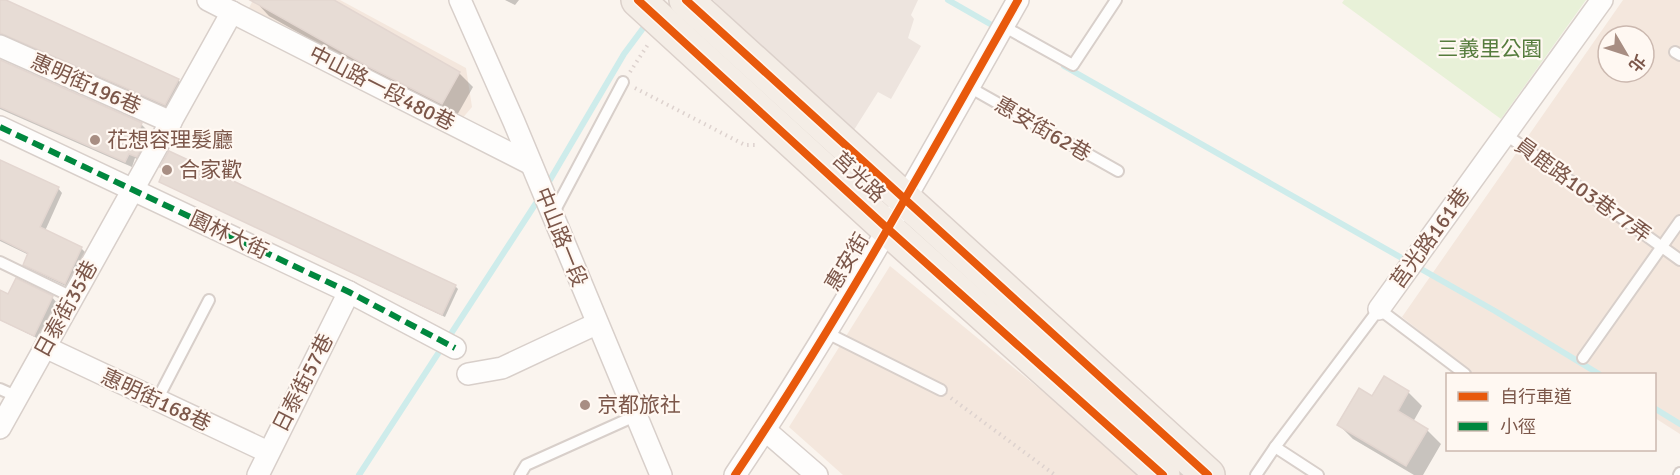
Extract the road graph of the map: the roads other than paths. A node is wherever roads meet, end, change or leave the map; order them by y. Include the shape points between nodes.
1 (208, 0) edge
2 (460, 0) edge
3 (638, 0) edge
4 (1017, 0) edge
5 (1116, 0) edge
6 (1602, 0) edge
7 (674, 11) edge
8 (232, 12) junction
9 (1003, 26) junction
10 (0, 45) edge
11 (623, 82) road end
12 (969, 87) junction
13 (171, 122) junction
14 (0, 127) edge
15 (1505, 134) junction
16 (531, 164) junction
17 (1118, 171) dead end
18 (134, 190) junction
19 (906, 199) junction
20 (552, 216) junction
21 (1680, 221) edge
22 (888, 229) junction
23 (1662, 246) junction
24 (1680, 260) edge
25 (0, 262) edge
26 (349, 292) junction
27 (72, 297) junction
28 (209, 300) dead end
29 (1378, 309) junction
30 (596, 324) junction
31 (825, 332) junction
32 (45, 347) junction
33 (455, 348) dead end
34 (1583, 358) dead end
35 (1461, 373) edge
36 (468, 374) dead end
37 (941, 390) road end
38 (9, 393) edge
39 (158, 400) junction
40 (635, 416) junction
41 (0, 428) edge
42 (765, 430) junction
43 (1275, 447) junction
44 (268, 452) junction
45 (258, 475) edge
46 (520, 475) edge
47 (661, 475) edge
48 (735, 475) edge
49 (817, 475) edge
50 (1163, 475) edge
51 (1208, 475) edge
52 (1256, 475) edge
53 (1317, 475) edge

1 - 8 street, 中山路一段480巷
2 - 16 street, 中山路一段
3 - 7 main road, 莒光路
4 - 9 street, 惠安街
5 - 9 lane via 1073,65
6 - 15 street, 莒光路161巷
7 - 19 main road, 莒光路
7 - 22 main road, 莒光路 via 797,145
8 - 13 street, 日泰街35巷
8 - 16 street, 中山路一段480巷
9 - 12 street, 惠安街
10 - 13 street, 惠明街196巷
11 - 20 lane
12 - 17 lane, 惠安街62巷
12 - 19 street, 惠安街
13 - 18 street, 日泰街35巷
14 - 18 street, 園林大街
15 - 23 lane, 員鹿路103巷77弄
15 - 29 street, 莒光路161巷
16 - 20 street, 中山路一段
18 - 26 street, 園林大街
18 - 27 street, 日泰街35巷
19 - 22 street, 惠安街
19 - 51 main road, 莒光路
20 - 30 street, 中山路一段
21 - 23 lane
22 - 31 street, 惠安街
22 - 50 main road, 莒光路
23 - 24 lane, 員鹿路103巷77弄
23 - 34 lane
25 - 27 lane
26 - 33 street, 園林大街
26 - 44 street, 日泰街57巷
27 - 32 street, 日泰街35巷
28 - 39 lane
29 - 35 lane
29 - 43 lane, 莒光路161巷
30 - 36 street via 502,368
30 - 40 street, 中山路一段
31 - 37 lane
31 - 42 street, 惠安街
32 - 38 street, 日泰街35巷
32 - 39 street, 惠明街168巷
38 - 41 street, 日泰街35巷
39 - 44 street, 惠明街168巷
40 - 46 lane via 526,465
40 - 47 street, 中山路一段
42 - 48 street, 惠安街
42 - 49 street
43 - 52 lane, 莒光路161巷
43 - 53 lane
44 - 45 street, 日泰街57巷

